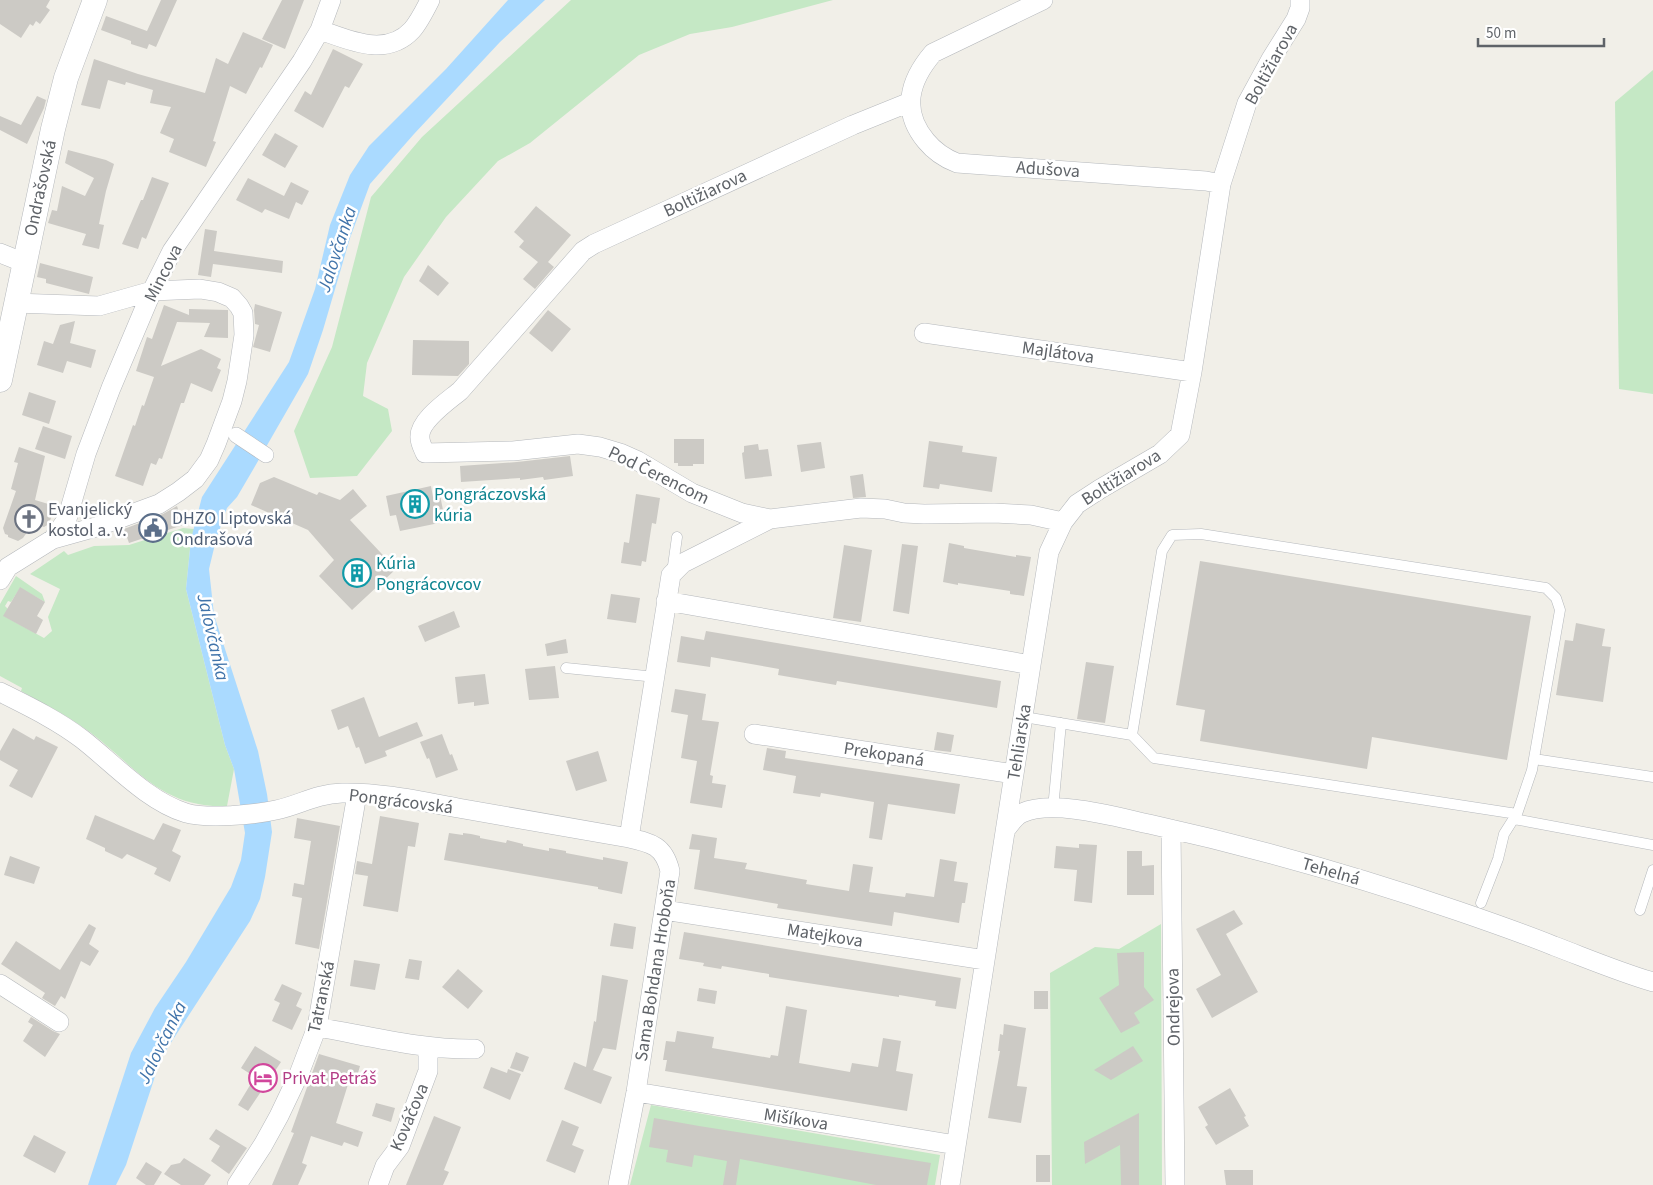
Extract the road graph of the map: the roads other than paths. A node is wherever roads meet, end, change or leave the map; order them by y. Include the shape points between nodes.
1 (95, 0) edge
2 (331, 0) edge
3 (430, 0) edge
4 (1043, 0) edge
5 (1300, 0) edge
6 (320, 30) junction
7 (910, 102) junction
8 (1221, 184) junction
9 (0, 253) edge
10 (24, 263) junction
11 (152, 291) junction
12 (16, 303) junction
13 (924, 333) dead end
14 (1, 372) edge
15 (1192, 372) junction
16 (236, 435) dead end
17 (425, 453) joint
18 (266, 455) dead end
19 (770, 519) junction
20 (1063, 522) junction
21 (677, 537) dead end
22 (52, 539) junction
23 (3, 570) edge
24 (671, 575) junction
25 (666, 601) junction
26 (1031, 665) junction
27 (566, 668) dead end
28 (656, 676) junction
29 (0, 692) edge
30 (1024, 717) junction
31 (1061, 723) junction
32 (754, 734) dead end
33 (1132, 735) junction
34 (1534, 759) junction
35 (1014, 774) junction
36 (1653, 777) edge
37 (356, 794) junction
38 (1053, 809) junction
39 (1515, 816) junction
40 (1006, 829) junction
41 (1171, 829) junction
42 (629, 838) junction
43 (1653, 845) edge
44 (1653, 870) edge
45 (1481, 903) dead end
46 (664, 910) junction
47 (1640, 910) dead end
48 (985, 960) junction
49 (1653, 982) edge
50 (0, 984) edge
51 (59, 1022) dead end
52 (317, 1027) junction
53 (428, 1047) junction
54 (475, 1049) dead end
55 (636, 1092) junction
56 (956, 1145) junction
57 (237, 1185) edge
58 (378, 1185) edge
59 (618, 1185) edge
60 (950, 1185) edge
61 (1175, 1185) edge

1 - 10 street, Ondrašovská via 66,78
2 - 6 street, Mincova
3 - 6 street via 412,31 380,46
4 - 7 street via 932,53 917,76
5 - 8 street, Boltižiarova via 1296,19 1247,103
6 - 11 street, Mincova via 172,251
7 - 8 street, Adušova via 914,124 924,138 944,158 957,163 1206,180
7 - 17 street, Boltižiarova via 835,133 583,251 460,391 427,420 419,437
8 - 15 street, Boltižiarova
9 - 10 street
10 - 12 street, Ondrašovská
11 - 12 street via 99,306
11 - 22 street, Mincova via 86,454 67,519
11 - 22 street via 218,292 232,298 243,313 239,373 223,428 201,471 178,492 135,513
12 - 14 street, Ondrašovská
13 - 15 street, Majlátova
15 - 20 street, Boltižiarova via 1180,435 1160,454 1076,504
16 - 18 street
17 - 19 street, Pod Čerencom via 514,451 578,444 600,447 638,461 692,493 742,513
19 - 20 street, Pod Čerencom via 861,508 924,514 1031,515
19 - 24 street, Pod Čerencom via 683,562
20 - 26 street, Boltižiarova via 1050,552
21 - 24 lane
22 - 23 street
24 - 25 street
25 - 26 street
25 - 28 street
26 - 30 street, Tehliarska
27 - 28 lane
28 - 42 street
29 - 37 street, Pongrácovská via 80,738 149,793 188,813 276,810 321,795
30 - 31 lane
30 - 35 street, Tehliarska
31 - 33 lane
31 - 38 lane
32 - 35 street, Prekopaná
33 - 34 lane via 1162,551 1172,536 1201,534 1546,588 1556,598 1560,610
33 - 39 lane via 1154,758
34 - 36 lane
34 - 39 lane
35 - 40 street, Tehliarska
37 - 42 street, Pongrácovská via 410,800
37 - 52 street, Tatranská
38 - 40 street, Tehelná via 1023,813
38 - 41 street, Tehelná via 1078,810
39 - 43 lane
39 - 45 lane via 1504,834
40 - 48 street, Tehliarska
41 - 49 street, Tehelná via 1391,889
41 - 61 street, Ondrejova
42 - 46 street, Sama Bohdana Hroboňa via 645,841 663,853 670,871
44 - 47 lane
46 - 48 street, Matejkova
46 - 55 street, Sama Bohdana Hroboňa
48 - 56 street, Tehliarska
50 - 51 street
52 - 53 street
52 - 57 street, Tatranská via 280,1116
53 - 54 street
53 - 58 street, Kováčova via 428,1071 400,1146 385,1166
55 - 56 street, Mišíkova
55 - 59 street, Sama Bohdana Hroboňa
56 - 60 street, Tehliarska

